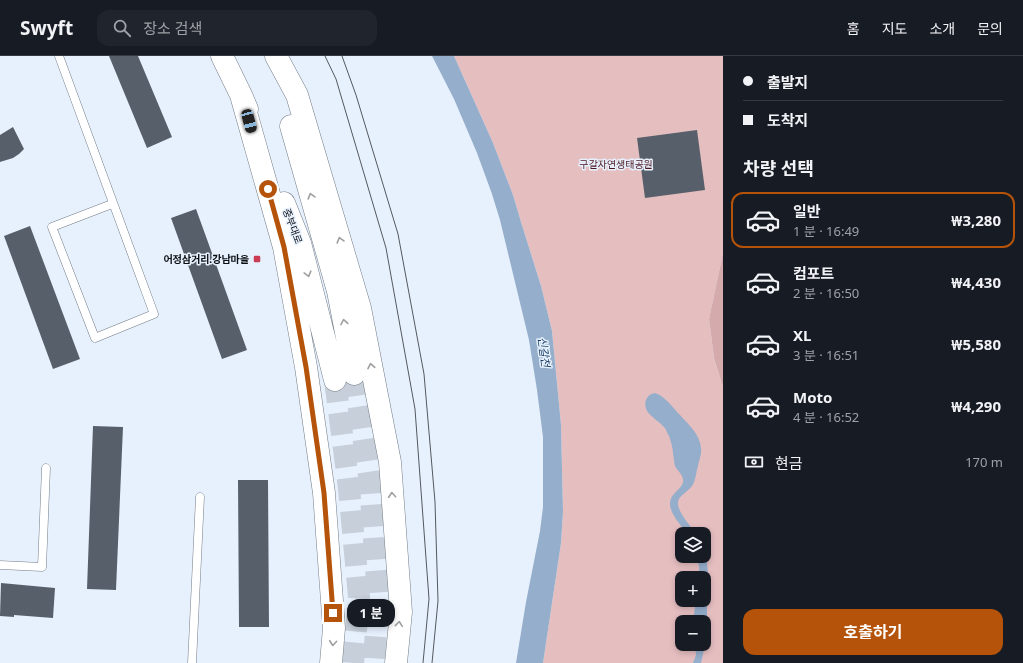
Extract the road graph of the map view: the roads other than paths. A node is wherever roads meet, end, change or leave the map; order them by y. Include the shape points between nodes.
1 (59, 56) edge
2 (222, 56) edge
3 (268, 56) edge
4 (276, 56) edge
5 (242, 95) junction
6 (112, 204) junction
7 (46, 468) dead end
8 (200, 497) dead end
9 (0, 565) edge
10 (192, 663) edge
11 (331, 663) edge
12 (396, 663) edge

1 - 6 lane
2 - 5 main road, 중부대로
5 -> 3 main road, 중부대로 via 300,243 344,377 338,291 280,87
12 -> 4 main road via 400,612 390,462 360,308 297,95
5 -> 11 main road via 284,247 306,367 324,493 334,628
6 - 6 lane via 52,228 95,338 154,314
7 - 9 lane via 42,567
8 - 10 lane

